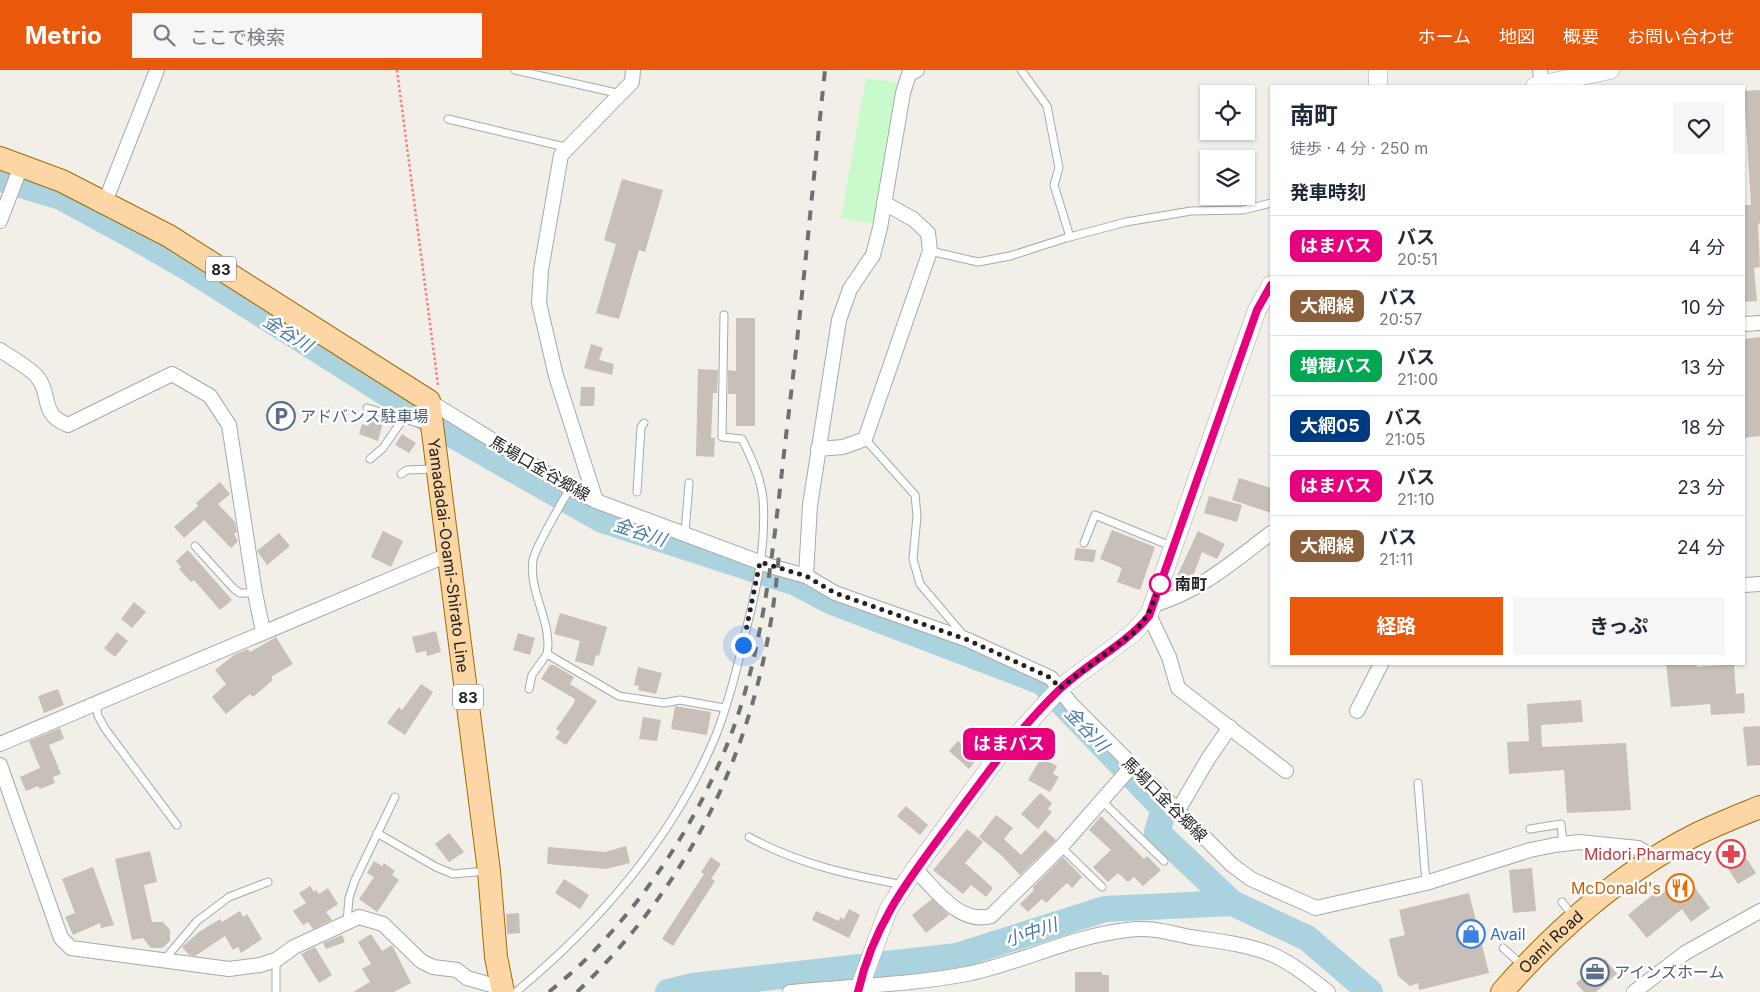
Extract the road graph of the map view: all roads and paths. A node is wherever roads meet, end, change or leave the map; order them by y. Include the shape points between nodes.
1 (157, 70) edge
2 (398, 70) edge
3 (515, 70) edge
4 (633, 70) edge
5 (917, 70) edge
6 (1021, 70) edge
7 (1378, 70) edge
8 (1610, 70) edge
9 (1587, 78) edge
10 (1539, 80) edge
11 (1378, 85) edge
12 (621, 94) junction
13 (448, 119) dead end
14 (569, 148) junction
15 (0, 158) edge
16 (21, 166) junction
17 (105, 202) junction
18 (884, 203) junction
19 (1270, 204) edge
20 (0, 221) edge
21 (1070, 237) junction
22 (930, 251) junction
23 (1270, 287) edge
24 (724, 315) dead end
25 (1760, 322) edge
26 (1745, 324) edge
27 (0, 350) edge
28 (429, 402) junction
29 (367, 408) dead end
30 (403, 419) junction
31 (644, 423) dead end
32 (433, 428) junction
33 (865, 439) junction
34 (818, 448) junction
35 (370, 459) dead end
36 (439, 469) junction
37 (400, 474) dead end
38 (689, 483) dead end
39 (570, 488) junction
40 (637, 492) dead end
41 (596, 500) junction
42 (685, 533) junction
43 (1270, 533) edge
44 (1084, 543) dead end
45 (195, 546) dead end
46 (1173, 547) junction
47 (450, 554) junction
48 (760, 562) junction
49 (806, 576) junction
50 (1760, 584) edge
51 (1745, 585) edge
52 (254, 593) junction
53 (1151, 610) junction
54 (263, 632) junction
55 (968, 640) junction
56 (547, 654) junction
57 (1380, 665) edge
58 (529, 688) dead end
59 (1060, 688) junction
60 (96, 703) junction
61 (724, 708) junction
62 (1357, 711) dead end
63 (1230, 727) junction
64 (0, 744) edge
65 (0, 765) edge
66 (1132, 766) junction
67 (1286, 771) dead end
68 (1418, 783) dead end
69 (395, 797) dead end
70 (1101, 800) junction
71 (1760, 807) edge
72 (1177, 812) junction
73 (177, 825) dead end
74 (1530, 829) dead end
75 (377, 833) junction
76 (749, 837) dead end
77 (1564, 844) junction
78 (1061, 847) junction
79 (1654, 858) junction
80 (1164, 861) dead end
81 (915, 869) junction
82 (489, 871) junction
83 (268, 882) dead end
84 (1426, 882) junction
85 (904, 885) junction
86 (1102, 887) dead end
87 (1562, 902) dead end
88 (1760, 911) edge
89 (1576, 919) junction
90 (347, 922) junction
91 (1503, 948) dead end
92 (165, 959) junction
93 (276, 960) junction
94 (1524, 967) junction
95 (862, 979) edge
96 (507, 991) edge
97 (276, 992) edge
98 (790, 992) edge
99 (1328, 992) edge
100 (1502, 992) edge
101 (1634, 992) edge

1 - 17 street
2 - 28 path via 438,386
3 - 12 lane
4 - 12 street via 632,82
5 - 18 street via 909,74 903,93
6 - 21 lane via 1047,106 1059,168 1054,185
7 - 11 street
8 - 9 street
9 - 10 street
12 - 14 street
13 - 14 lane
14 - 41 street via 562,155 541,270 539,303 556,376
15 - 16 main road, 83
16 - 17 main road, 83
16 - 20 street
17 - 28 main road, 83 via 169,236
18 - 22 street via 913,219 928,233
18 - 34 street via 873,255 850,289 839,320
19 - 21 lane via 1243,210 1191,211 1126,222
21 - 22 lane via 1010,256 978,262
22 - 33 street
23 - 46 street via 1257,310
24 - 48 lane via 722,437 742,439 754,464 763,498
25 - 26 street
27 - 52 street via 38,378 51,414 68,424 172,374 210,396 229,425
28 - 32 main road, Yamadadai-Ooami-Shirato Line / 83
28 - 39 street, 馬場口金谷郷線
29 - 30 lane
30 - 32 lane
30 - 35 lane via 383,448
31 - 40 lane via 641,427
32 - 36 main road, Yamadadai-Ooami-Shirato Line / 83
33 - 34 street via 843,447
33 - 55 lane via 915,495 917,516 913,559 920,584
34 - 49 street via 810,505
36 - 37 lane via 407,470
36 - 47 main road, Yamadadai-Ooami-Shirato Line / 83
38 - 42 lane
39 - 41 street, 馬場口金谷郷線
39 - 56 lane via 533,558 534,581 549,642
41 - 42 street, 馬場口金谷郷線
42 - 48 street, 馬場口金谷郷線
43 - 53 street via 1211,579
44 - 46 lane via 1094,515
45 - 52 lane via 240,593
46 - 53 street
47 - 54 street
47 - 82 main road, Yamadadai-Ooami-Shirato Line / 83
48 - 49 street, 馬場口金谷郷線
48 - 61 lane via 754,601
49 - 55 street, 馬場口金谷郷線 via 835,593
50 - 51 street
52 - 54 street
53 - 59 street via 1133,633
53 - 63 street via 1170,657 1178,688
54 - 60 street
55 - 59 street, 馬場口金谷郷線 via 1051,678
56 - 58 lane via 532,675
56 - 61 lane via 620,696 664,704 680,700
57 - 62 street
59 - 66 street, 馬場口金谷郷線
59 - 81 street via 1000,754
60 - 64 street
60 - 73 lane via 98,716 106,730
61 - 96 lane via 698,773 638,870 592,923
63 - 67 street
63 - 72 street
65 - 92 street via 61,938 70,948
66 - 70 street
66 - 72 street, 馬場口金谷郷線
68 - 84 lane
69 - 75 lane
70 - 78 street
70 - 80 lane
71 - 79 main road, Oami Road
72 - 84 street, 馬場口金谷郷線 via 1251,879 1316,908
74 - 77 lane via 1561,824
75 - 82 lane via 452,874
75 - 90 lane via 355,880 349,898
76 - 85 lane via 808,864
77 - 79 street via 1579,842 1638,848
77 - 84 street via 1530,850
78 - 81 street via 998,911 982,919 965,915 951,905
78 - 86 lane
79 - 89 main road, Oami Road
81 - 85 street
82 - 96 main road, Yamadadai-Ooami-Shirato Line / 83 via 496,957
83 - 92 lane via 229,897 197,921
85 - 95 street via 888,910
87 - 89 lane
88 - 101 street via 1685,953
89 - 94 main road, Oami Road
90 - 93 street via 294,947
90 - 96 street via 359,916 383,924 421,961 433,967 457,970 467,978
91 - 94 lane
92 - 93 street via 229,968
93 - 97 lane
94 - 100 main road, Oami Road
95 - 98 street
95 - 99 street via 966,974 1033,957 1074,942 1126,930 1161,929 1271,954 1300,970

